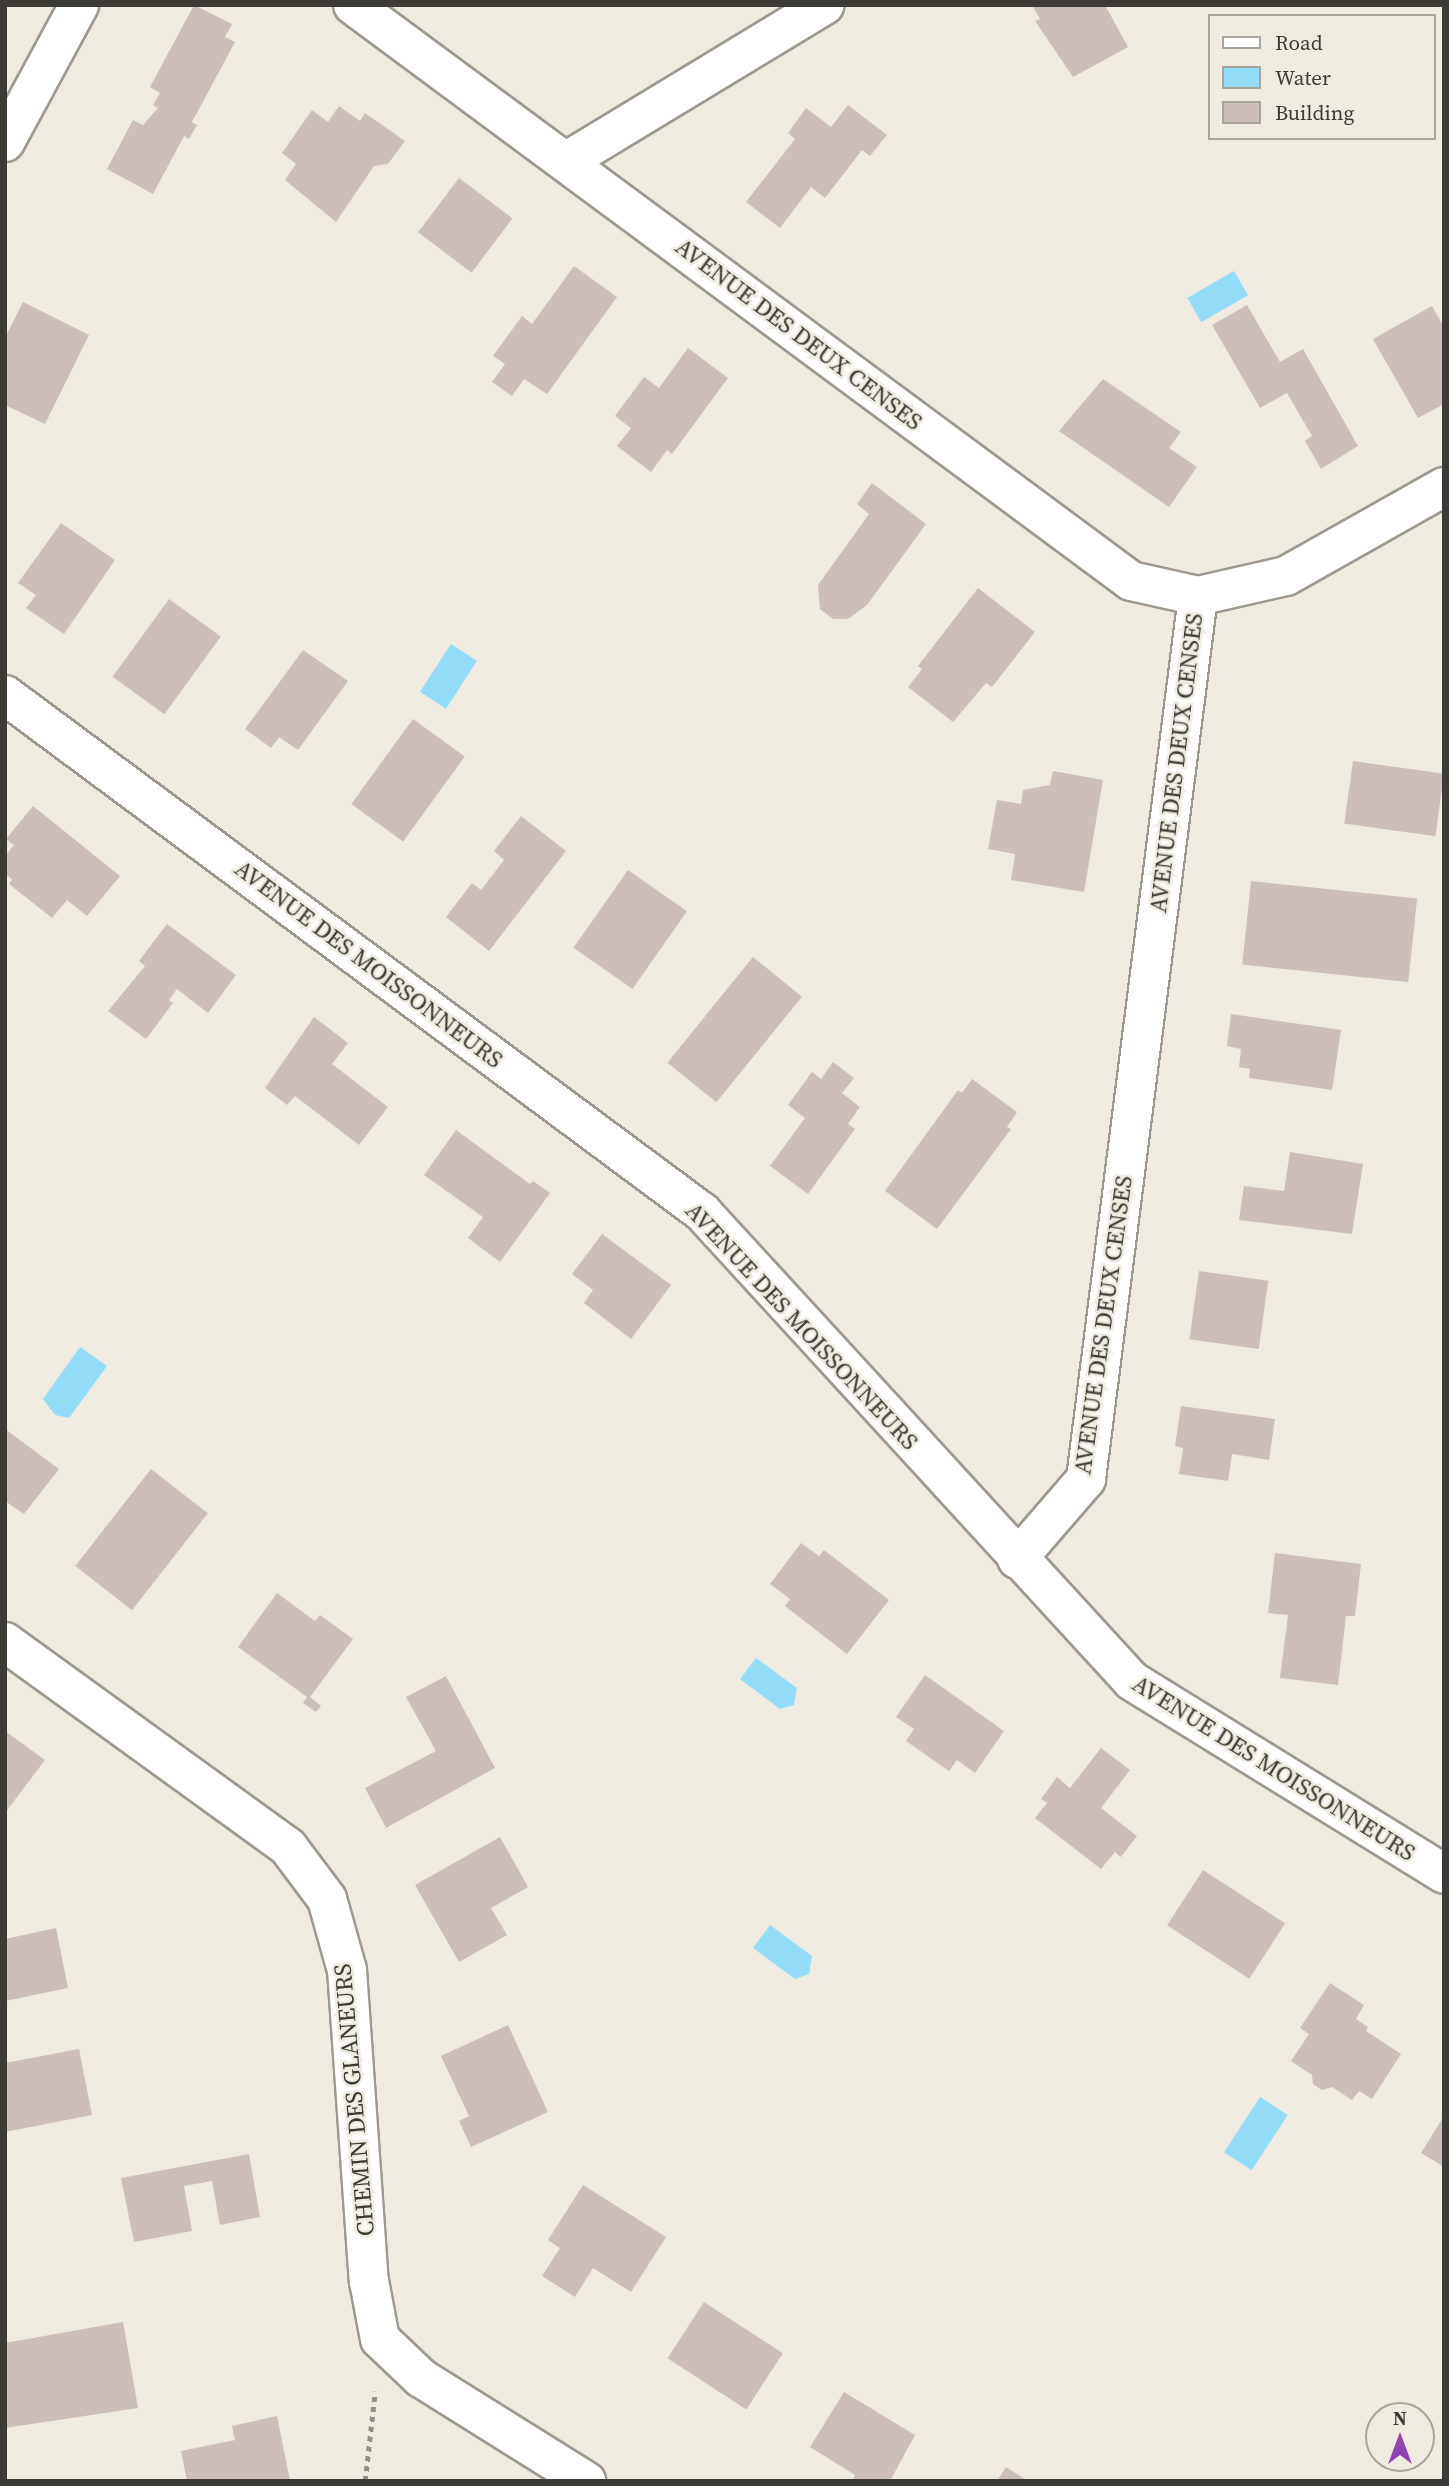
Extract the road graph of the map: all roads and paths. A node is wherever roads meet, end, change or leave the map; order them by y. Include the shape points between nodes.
1 (79, 5) edge
2 (353, 5) edge
3 (825, 5) edge
4 (5, 142) edge
5 (567, 161) junction
6 (1444, 487) edge
7 (1198, 596) junction
8 (5, 695) edge
9 (1017, 1559) junction
10 (5, 1642) edge
11 (1444, 1874) edge
12 (380, 2339) junction
13 (365, 2481) edge
14 (586, 2481) edge

1 - 4 street
2 - 5 street, AVENUE DES DEUX CENSES
3 - 5 street
5 - 7 street, AVENUE DES DEUX CENSES via 1130,581
6 - 7 street via 1286,576
7 - 9 street, AVENUE DES DEUX CENSES via 1086,1479
8 - 9 street, AVENUE DES MOISSONNEURS via 702,1212
9 - 11 street, AVENUE DES MOISSONNEURS via 1132,1681
10 - 12 street, CHEMIN DES GLANEURS via 288,1847 327,1899 347,1970 369,2281
12 - 13 path
12 - 14 street via 421,2378

